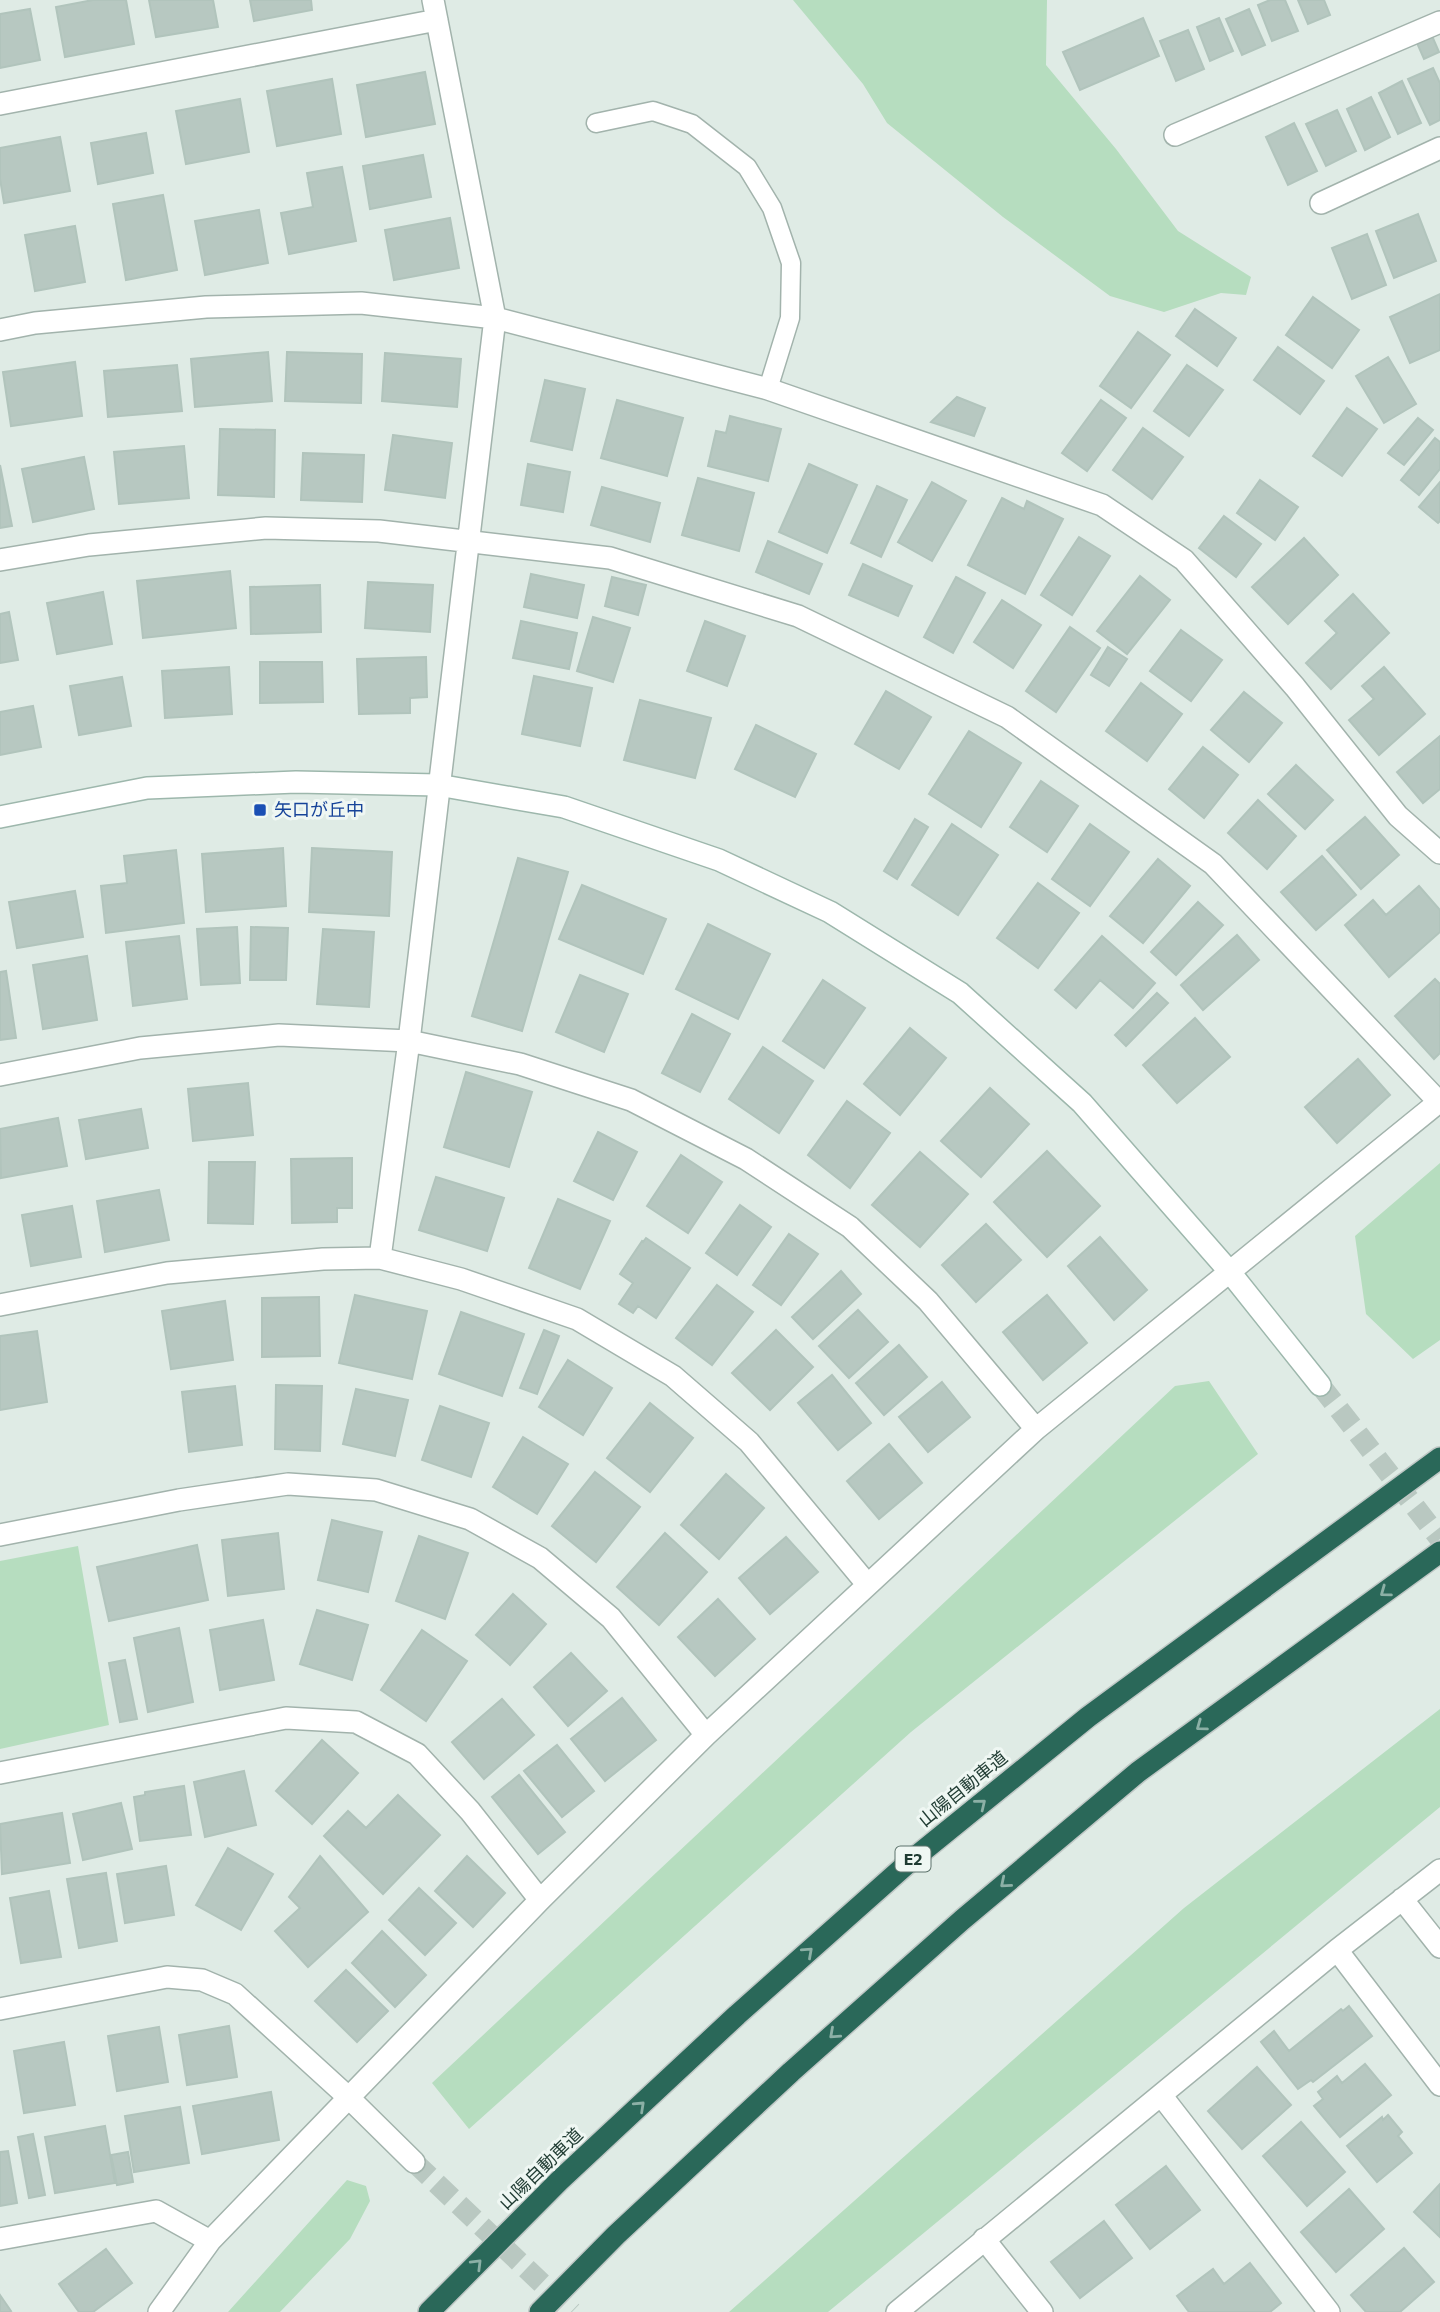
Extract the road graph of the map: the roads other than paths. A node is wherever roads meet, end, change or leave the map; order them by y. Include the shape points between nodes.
1 (435, 10) edge
2 (1440, 22) edge
3 (0, 104) edge
4 (596, 123) dead end
5 (1175, 135) dead end
6 (1440, 148) edge
7 (1321, 203) dead end
8 (495, 318) junction
9 (0, 330) edge
10 (768, 389) junction
11 (468, 541) junction
12 (0, 560) edge
13 (438, 785) junction
14 (0, 817) edge
15 (1440, 853) edge
16 (409, 1041) junction
17 (0, 1075) edge
18 (1439, 1101) edge
19 (380, 1258) junction
20 (1229, 1271) junction
21 (0, 1305) edge
22 (1320, 1385) tunnel mouth
23 (1035, 1429) junction
24 (1440, 1458) edge
25 (0, 1535) edge
26 (1440, 1552) edge
27 (867, 1584) junction
28 (706, 1735) junction
29 (0, 1773) edge
30 (1440, 1870) edge
31 (1402, 1899) junction
32 (540, 1900) junction
33 (1440, 1947) edge
34 (1337, 1950) junction
35 (0, 2009) edge
36 (1440, 2085) edge
37 (1161, 2095) junction
38 (348, 2097) junction
39 (414, 2162) tunnel mouth
40 (0, 2239) edge
41 (984, 2239) junction
42 (209, 2241) junction
43 (159, 2312) edge
44 (429, 2312) edge
45 (540, 2312) edge
46 (897, 2312) edge
47 (1042, 2312) edge
48 (1329, 2312) edge

1 - 3 street
1 - 8 street
2 - 5 street
4 - 10 lane via 653,111 692,124 747,167 772,208 791,263 790,318
6 - 7 street
8 - 9 street via 361,303 206,307
8 - 10 street
8 - 11 street
10 - 15 street via 1102,505 1184,560 1295,687 1398,816
11 - 12 street via 379,531 266,528 89,545
11 - 13 street
11 - 18 street via 610,558 798,616 1007,717 1213,864
13 - 14 street via 296,782 147,788
13 - 16 street
13 - 20 street via 564,807 719,860 830,912 960,993 1072,1094
16 - 17 street via 279,1035 140,1048
16 - 19 street
16 - 23 street via 520,1064 631,1100 746,1159 850,1227 928,1301
18 - 20 street
19 - 21 street via 167,1273
19 - 27 street via 461,1279 577,1319 673,1376 749,1442
20 - 22 street
20 - 23 street
23 - 27 street
44 -> 24 highway, 山陽自動車道 / E2 via 559,2181 908,1863 1088,1717
25 - 28 street via 288,1484 376,1490 470,1519 540,1558 611,1618
26 -> 45 highway via 1138,1772 961,1920 742,2117
27 - 28 street
28 - 32 street
29 - 32 street via 286,1718 356,1723 417,1754 470,1811
30 - 31 street
31 - 33 street
31 - 34 street
32 - 38 street
34 - 36 street
34 - 37 street
35 - 38 street via 167,1977 202,1980 235,1994
37 - 41 street
37 - 48 street
38 - 39 street
38 - 42 street
40 - 42 street via 156,2211
41 - 46 street
41 - 47 street
42 - 43 street

